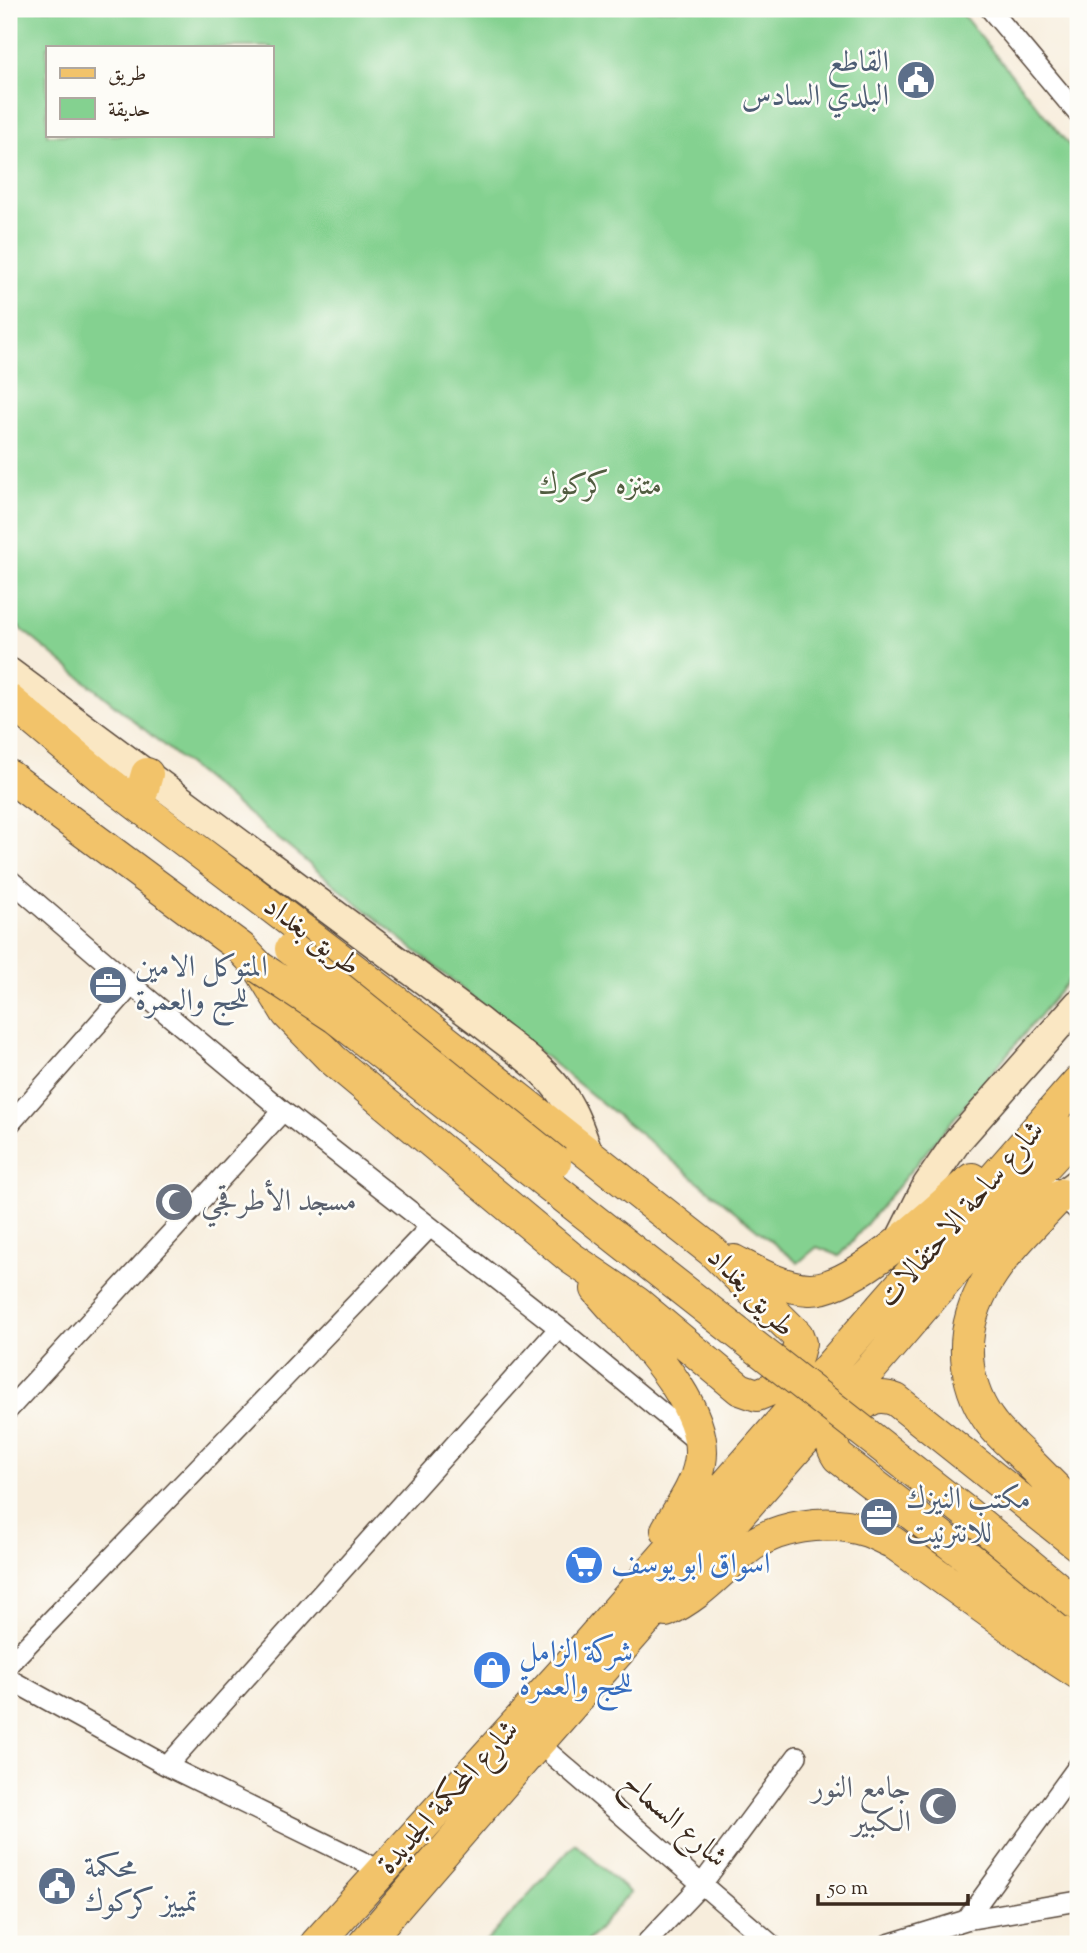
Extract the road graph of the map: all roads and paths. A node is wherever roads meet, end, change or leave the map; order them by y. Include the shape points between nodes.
1 (990, 9) edge
2 (1078, 113) edge
3 (9, 672) edge
4 (9, 700) edge
5 (147, 774) junction
6 (9, 776) edge
7 (138, 805) junction
8 (230, 876) junction
9 (9, 879) edge
10 (259, 967) junction
11 (132, 985) junction
12 (1078, 1004) edge
13 (1078, 1082) edge
14 (1058, 1105) junction
15 (283, 1111) junction
16 (9, 1125) edge
17 (1078, 1130) edge
18 (589, 1154) junction
19 (1038, 1173) junction
20 (1072, 1196) edge
21 (429, 1228) junction
22 (900, 1239) junction
23 (712, 1251) junction
24 (571, 1258) junction
25 (559, 1328) junction
26 (9, 1409) edge
27 (787, 1437) junction
28 (702, 1446) junction
29 (1078, 1511) edge
30 (1078, 1545) edge
31 (1078, 1580) edge
32 (1078, 1605) edge
33 (637, 1608) junction
34 (1078, 1647) edge
35 (9, 1664) edge
36 (1078, 1672) edge
37 (9, 1679) edge
38 (538, 1743) junction
39 (797, 1756) dead end
40 (167, 1766) junction
41 (1078, 1766) edge
42 (382, 1871) junction
43 (702, 1884) junction
44 (1078, 1901) edge
45 (966, 1920) junction
46 (316, 1944) edge
47 (364, 1944) edge
48 (645, 1944) edge
49 (771, 1944) edge
50 (888, 1944) edge

1 - 2 street
3 - 5 main road
4 - 7 main road, طريق بغداد
5 - 7 main road
5 - 18 main road via 548,1077 576,1117
6 - 10 main road, طريق بغداد via 241,948
7 - 8 main road, طريق بغداد
8 - 18 main road, طريق بغداد
8 - 31 main road, bridge via 257,914 291,949
9 - 11 street
10 - 24 main road, طريق بغداد via 286,1013 332,1059
10 - 32 main road, bridge via 335,1017
11 - 15 street
11 - 16 street
12 - 22 main road via 958,1140 927,1185
13 - 14 main road, شارع ساحة الاحتفالات
14 - 22 main road
14 - 27 main road, شارع ساحة الاحتفالات via 845,1347
15 - 21 street
15 - 26 street
17 - 19 main road, شارع ساحة الاحتفالات
18 - 23 main road, طريق بغداد
19 - 20 street
19 - 27 main road, شارع ساحة الاحتفالات via 873,1366
20 - 29 main road via 1008,1251 991,1272 976,1300 967,1355 977,1403 993,1427
21 - 25 street
21 - 35 street
22 - 23 main road via 866,1268 826,1288 794,1287
23 - 24 main road, طريق بغداد via 797,1335 796,1358 766,1393 740,1389 637,1303
24 - 28 main road via 679,1390 697,1422
25 - 28 street
25 - 40 street
27 - 33 main road, شارع المحكمة الجديدة
28 - 33 main road via 696,1477
30 - 34 main road via 896,1399 886,1396 867,1401 836,1427 831,1443 838,1457
33 - 36 main road via 686,1601 744,1550 767,1537 815,1525 842,1526 892,1542
33 - 38 main road, شارع المحكمة الجديدة
33 - 42 main road, شارع المحكمة الجديدة via 563,1672
37 - 40 street
38 - 43 street, شارع السماح
38 - 47 main road, شارع المحكمة الجديدة
39 - 43 street
40 - 42 street
41 - 45 street
42 - 46 main road, شارع المحكمة الجديدة
43 - 48 street
43 - 49 street, شارع السماح
44 - 45 street
45 - 50 street

